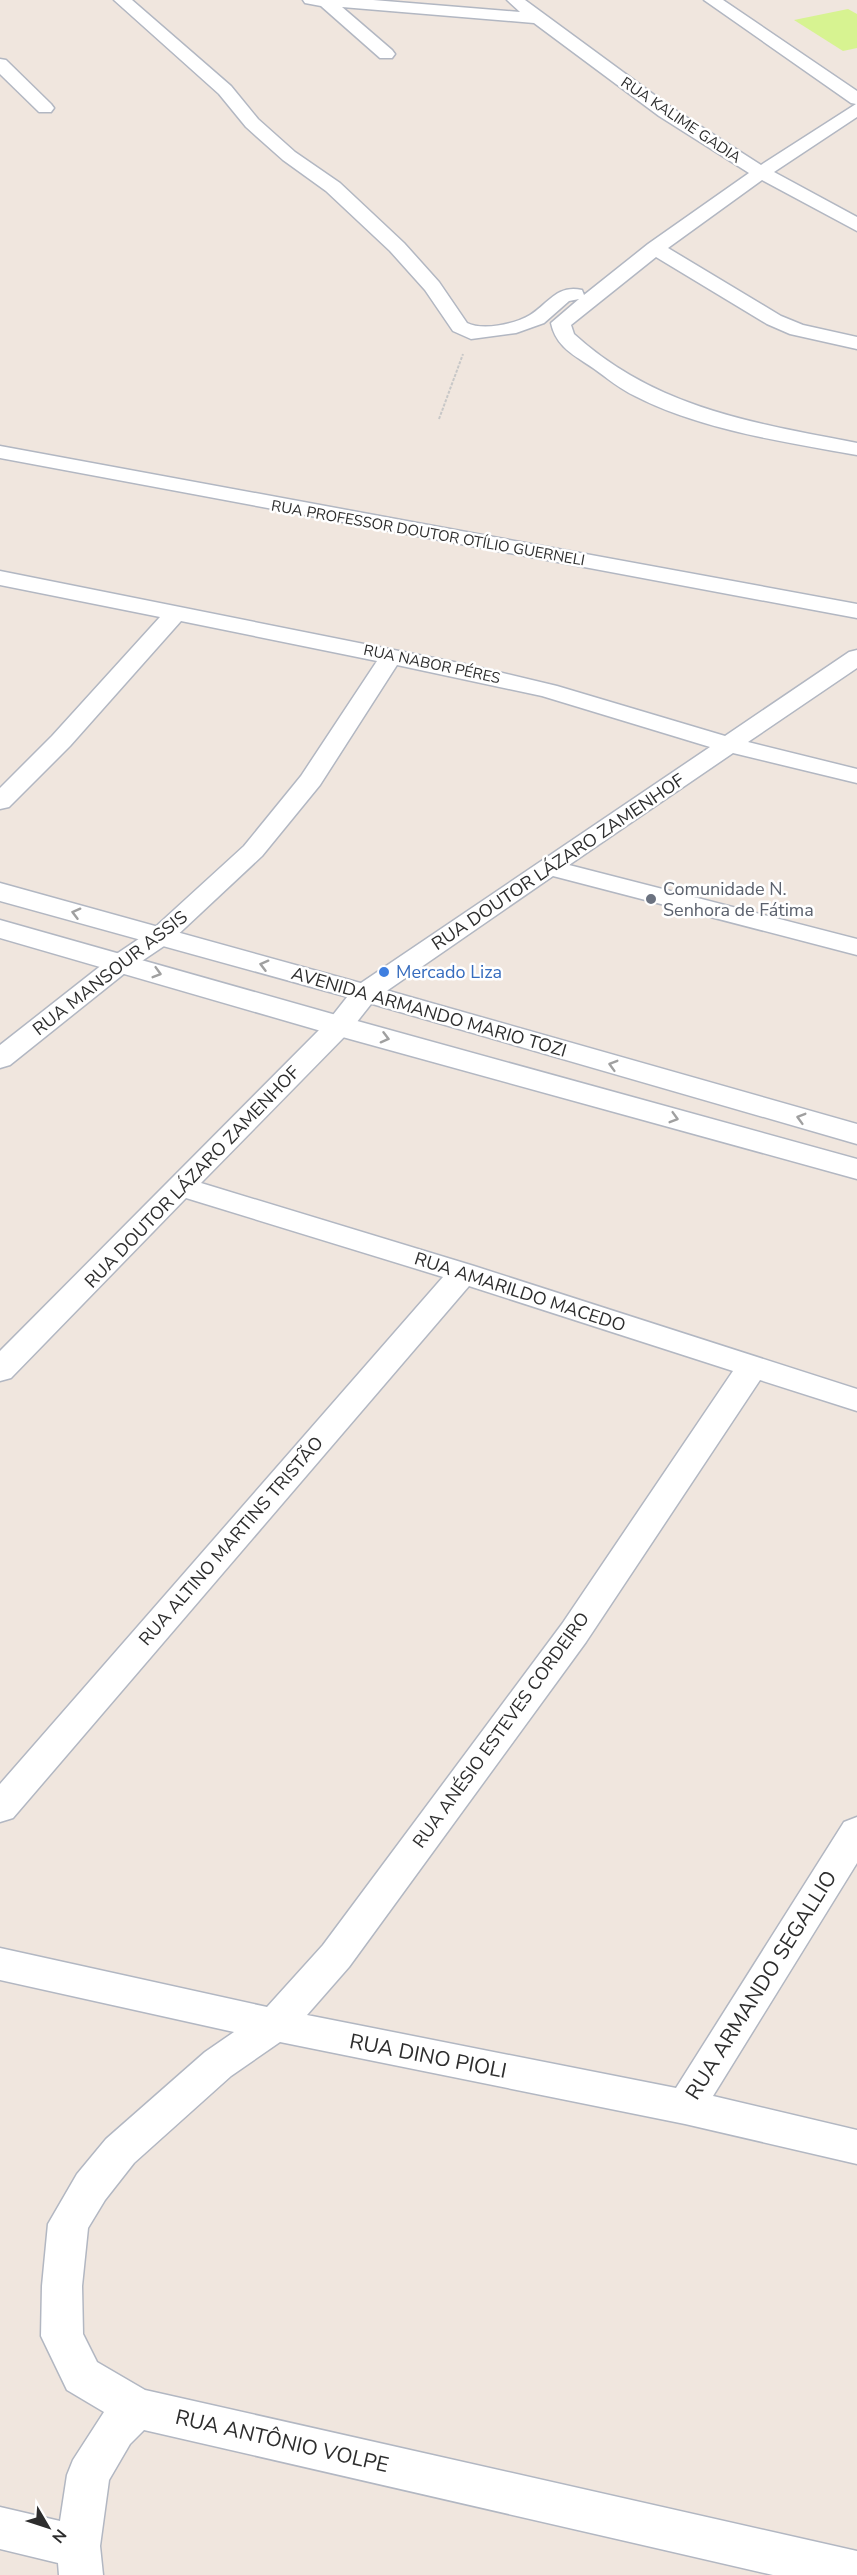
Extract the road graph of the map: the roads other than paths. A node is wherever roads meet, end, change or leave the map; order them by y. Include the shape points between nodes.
1 (122, 0) edge
2 (320, 0) edge
3 (514, 0) edge
4 (712, 0) edge
5 (538, 18) junction
6 (386, 54) dead end
7 (0, 64) edge
8 (857, 99) edge
9 (45, 108) dead end
10 (857, 109) edge
11 (762, 172) junction
12 (857, 225) edge
13 (655, 248) junction
14 (605, 287) junction
15 (857, 344) edge
16 (857, 449) edge
17 (0, 452) edge
18 (0, 578) edge
19 (857, 611) edge
20 (177, 612) junction
21 (392, 656) junction
22 (857, 657) edge
23 (730, 745) junction
24 (857, 776) edge
25 (0, 802) edge
26 (547, 867) junction
27 (0, 892) edge
28 (0, 929) edge
29 (161, 936) junction
30 (857, 947) edge
31 (122, 963) junction
32 (365, 993) junction
33 (339, 1026) junction
34 (0, 1059) edge
35 (857, 1134) edge
36 (857, 1169) edge
37 (183, 1187) junction
38 (463, 1273) junction
39 (752, 1367) junction
40 (0, 1370) edge
41 (857, 1400) edge
42 (0, 1808) edge
43 (857, 1832) edge
44 (0, 1964) edge
45 (275, 2025) junction
46 (218, 2064) joint
47 (685, 2107) junction
48 (857, 2147) edge
49 (137, 2408) junction
50 (0, 2528) edge
51 (79, 2561) edge
52 (857, 2572) edge

1 - 14 street via 225,90 252,123 289,156 333,186 397,247 432,286 460,327 471,333 509,329 537,319 562,297
2 - 5 street
2 - 6 street
3 - 5 street, RUA KALIME GADIA
4 - 8 street
5 - 11 street, RUA KALIME GADIA via 683,123
7 - 9 street
10 - 11 street
11 - 12 street, RUA KALIME GADIA
11 - 13 street
13 - 14 street
13 - 15 street via 774,320 797,330
14 - 16 street via 561,323 564,336 640,391 706,416
17 - 19 street, RUA PROFESSOR DOUTOR OTÍLIO GUERNELI
18 - 20 street, RUA NABOR PÉRES
20 - 21 street, RUA NABOR PÉRES
20 - 25 street via 61,741
21 - 23 street, RUA NABOR PÉRES via 549,690
21 - 29 street, RUA MANSOUR ASSIS via 311,780 253,851
22 - 23 street, RUA DOUTOR LÁZARO ZAMENHOF
23 - 24 street, RUA NABOR PÉRES
23 - 26 street, RUA DOUTOR LÁZARO ZAMENHOF
26 - 30 street
26 - 32 street, RUA DOUTOR LÁZARO ZAMENHOF
29 -> 27 street, AVENIDA ARMANDO MARIO TOZI
28 - 31 street, AVENIDA ARMANDO MARIO TOZI
29 - 31 street, RUA MANSOUR ASSIS
32 -> 29 street, AVENIDA ARMANDO MARIO TOZI
31 -> 33 street, AVENIDA ARMANDO MARIO TOZI
31 - 34 street, RUA MANSOUR ASSIS
32 - 33 street, RUA DOUTOR LÁZARO ZAMENHOF
35 -> 32 street, AVENIDA ARMANDO MARIO TOZI
33 -> 36 street, AVENIDA ARMANDO MARIO TOZI
33 - 37 street, RUA DOUTOR LÁZARO ZAMENHOF
37 - 38 street, RUA AMARILDO MACEDO
37 - 40 street, RUA DOUTOR LÁZARO ZAMENHOF
38 - 39 street, RUA AMARILDO MACEDO
38 - 42 street, RUA ALTINO MARTINS TRISTÃO
39 - 41 street, RUA AMARILDO MACEDO
39 - 45 street, RUA ANÉSIO ESTEVES CORDEIRO via 567,1642 336,1956
43 - 47 street, RUA ARMANDO SEGALLIO
44 - 45 street, RUA DINO PIOLI
45 - 46 street, RUA ANÉSIO ESTEVES CORDEIRO
45 - 47 street, RUA DINO PIOLI
46 - 49 street, RUA ANTÔNIO VOLPE via 120,2151 68,2224 62,2336 82,2376
47 - 48 street, RUA DINO PIOLI
49 - 51 street via 115,2430 88,2475
49 - 52 street, RUA ANTÔNIO VOLPE
50 - 51 street

